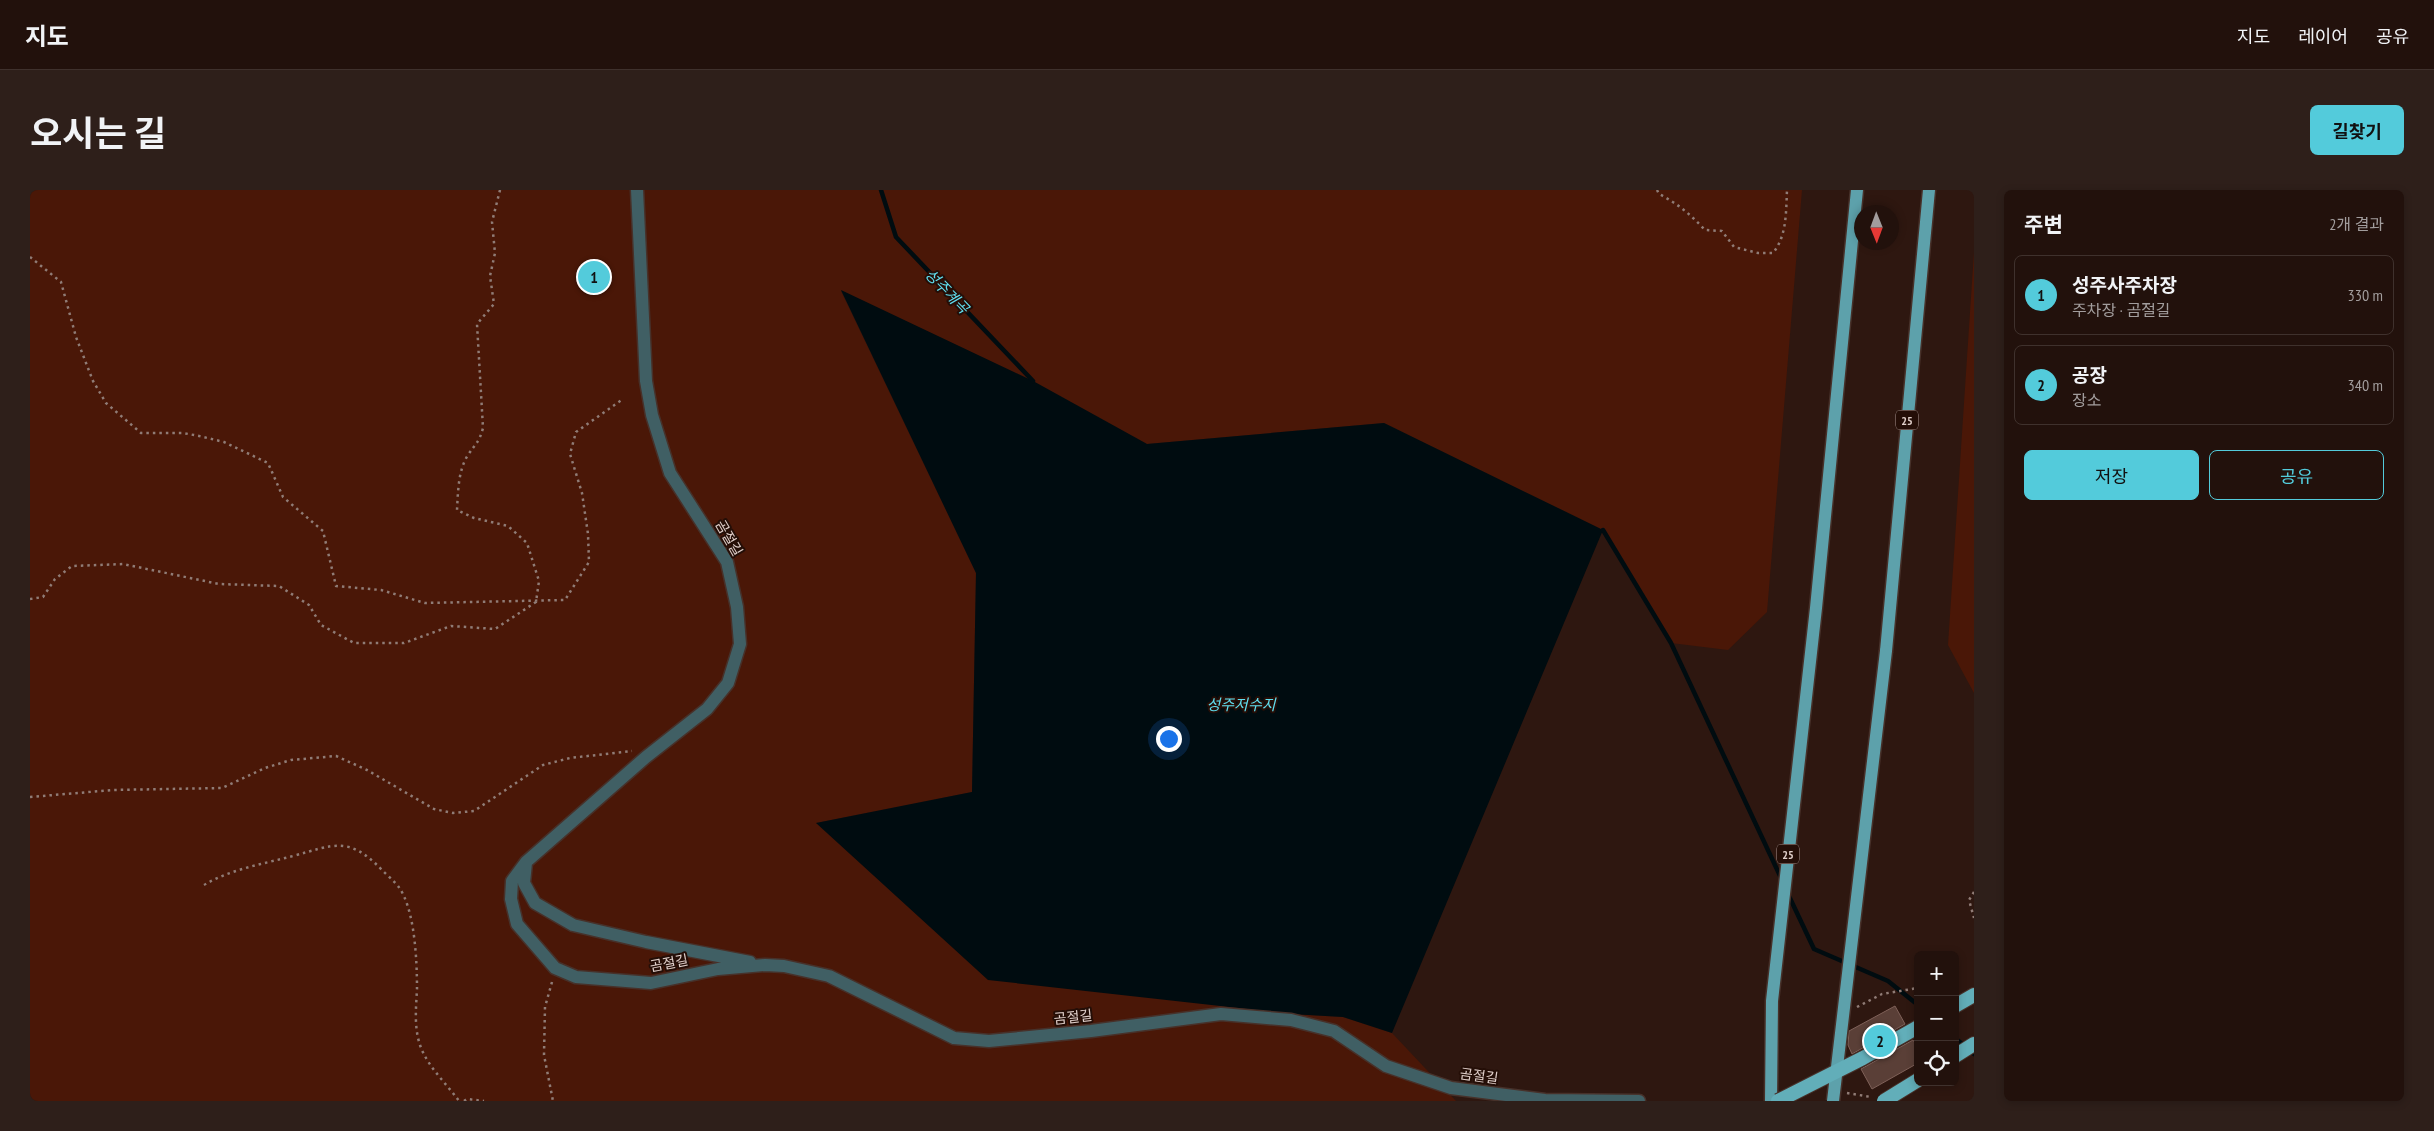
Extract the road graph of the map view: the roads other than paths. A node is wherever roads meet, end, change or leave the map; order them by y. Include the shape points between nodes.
1 (637, 190) edge
2 (1857, 190) edge
3 (1929, 190) edge
4 (526, 862) junction
5 (765, 965) junction
6 (1974, 995) edge
7 (1959, 1004) edge
8 (1914, 1029) edge
9 (1974, 1044) edge
10 (1959, 1053) edge
11 (1914, 1082) edge
12 (1837, 1097) edge
13 (1880, 1100) edge
14 (1639, 1101) edge
15 (1771, 1101) edge
16 (1778, 1101) edge

1 - 4 street, 곰절길 via 646,380 652,416 670,473 727,562 740,644 728,683 707,710 656,749
2 - 15 main road, 25 via 1816,608 1772,1001
3 - 12 main road, 25, bridge via 1886,651
4 - 5 street via 524,883 535,903 573,925
4 - 5 street, 곰절길 via 512,881 511,899 517,924 555,968 576,977 651,983 718,969
5 - 14 street, 곰절길 via 829,976 954,1038 989,1041 1221,1014 1290,1020 1334,1031 1386,1066 1451,1088 1545,1100
6 - 7 highway
8 - 16 highway, bridge
9 - 10 highway
11 - 13 highway, bridge

